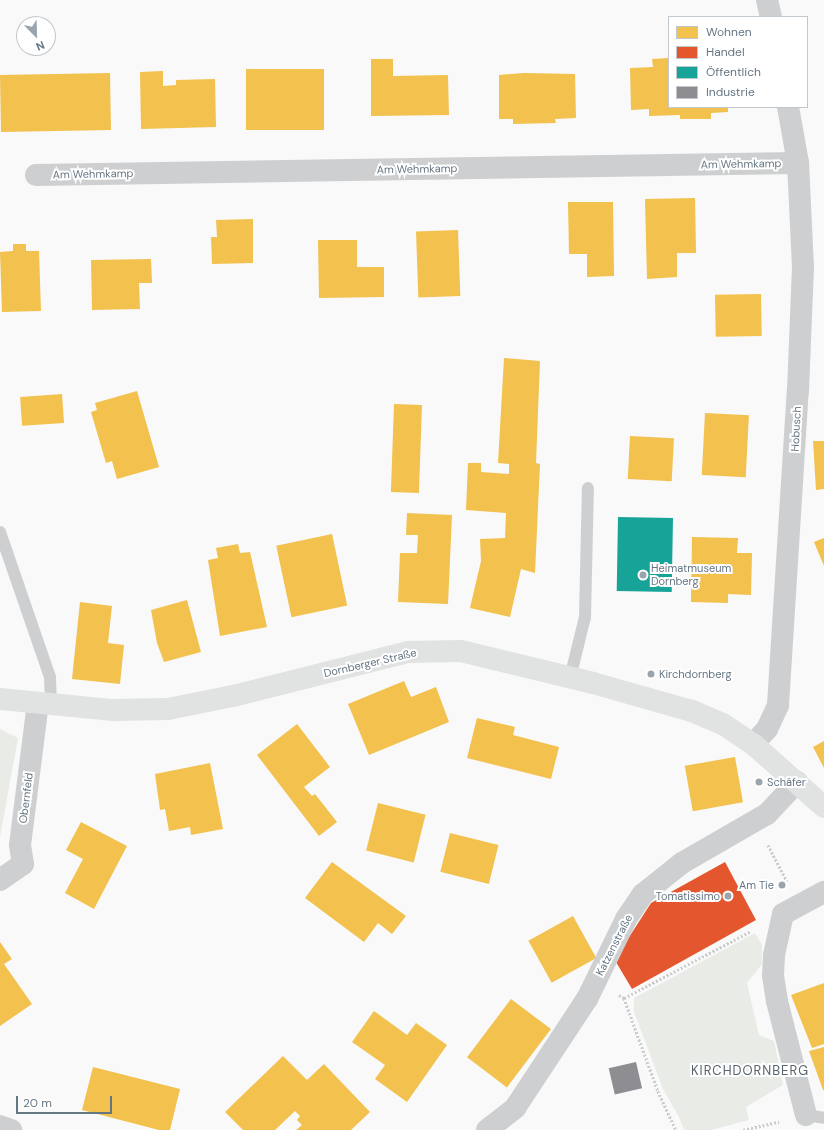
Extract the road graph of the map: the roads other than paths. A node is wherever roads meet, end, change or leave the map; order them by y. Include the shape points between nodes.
1 (767, 0) edge
2 (771, 16) edge
3 (788, 108) edge
4 (798, 163) junction
5 (36, 175) dead end
6 (588, 488) dead end
7 (0, 532) edge
8 (570, 678) junction
9 (0, 698) edge
10 (44, 704) junction
11 (753, 744) junction
12 (797, 782) junction
13 (824, 807) edge
14 (0, 880) edge
15 (824, 892) edge
16 (815, 1117) edge
17 (0, 1126) edge
18 (11, 1130) edge
19 (487, 1130) edge

1 - 2 street
3 - 4 street, Hobusch
4 - 5 street, Am Wehmkamp
4 - 11 street, Hobusch via 804,268 778,705 767,729
6 - 8 lane via 584,617
7 - 10 lane via 50,676
8 - 10 street, Dornberger Straße via 461,651 434,650 408,652 233,696 168,709 113,710
8 - 11 street, Dornberger Straße via 692,711 723,724
9 - 10 street, Dornberger Straße
10 - 14 street, Obernfeld via 20,845 23,864
11 - 12 street, Dornberger Straße
12 - 13 street, Dornberger Straße
12 - 19 street, Katzenstraße via 766,814 682,863 643,894 626,918 596,982 515,1108
15 - 16 street via 791,909 774,955 773,975 777,1001
17 - 18 street

